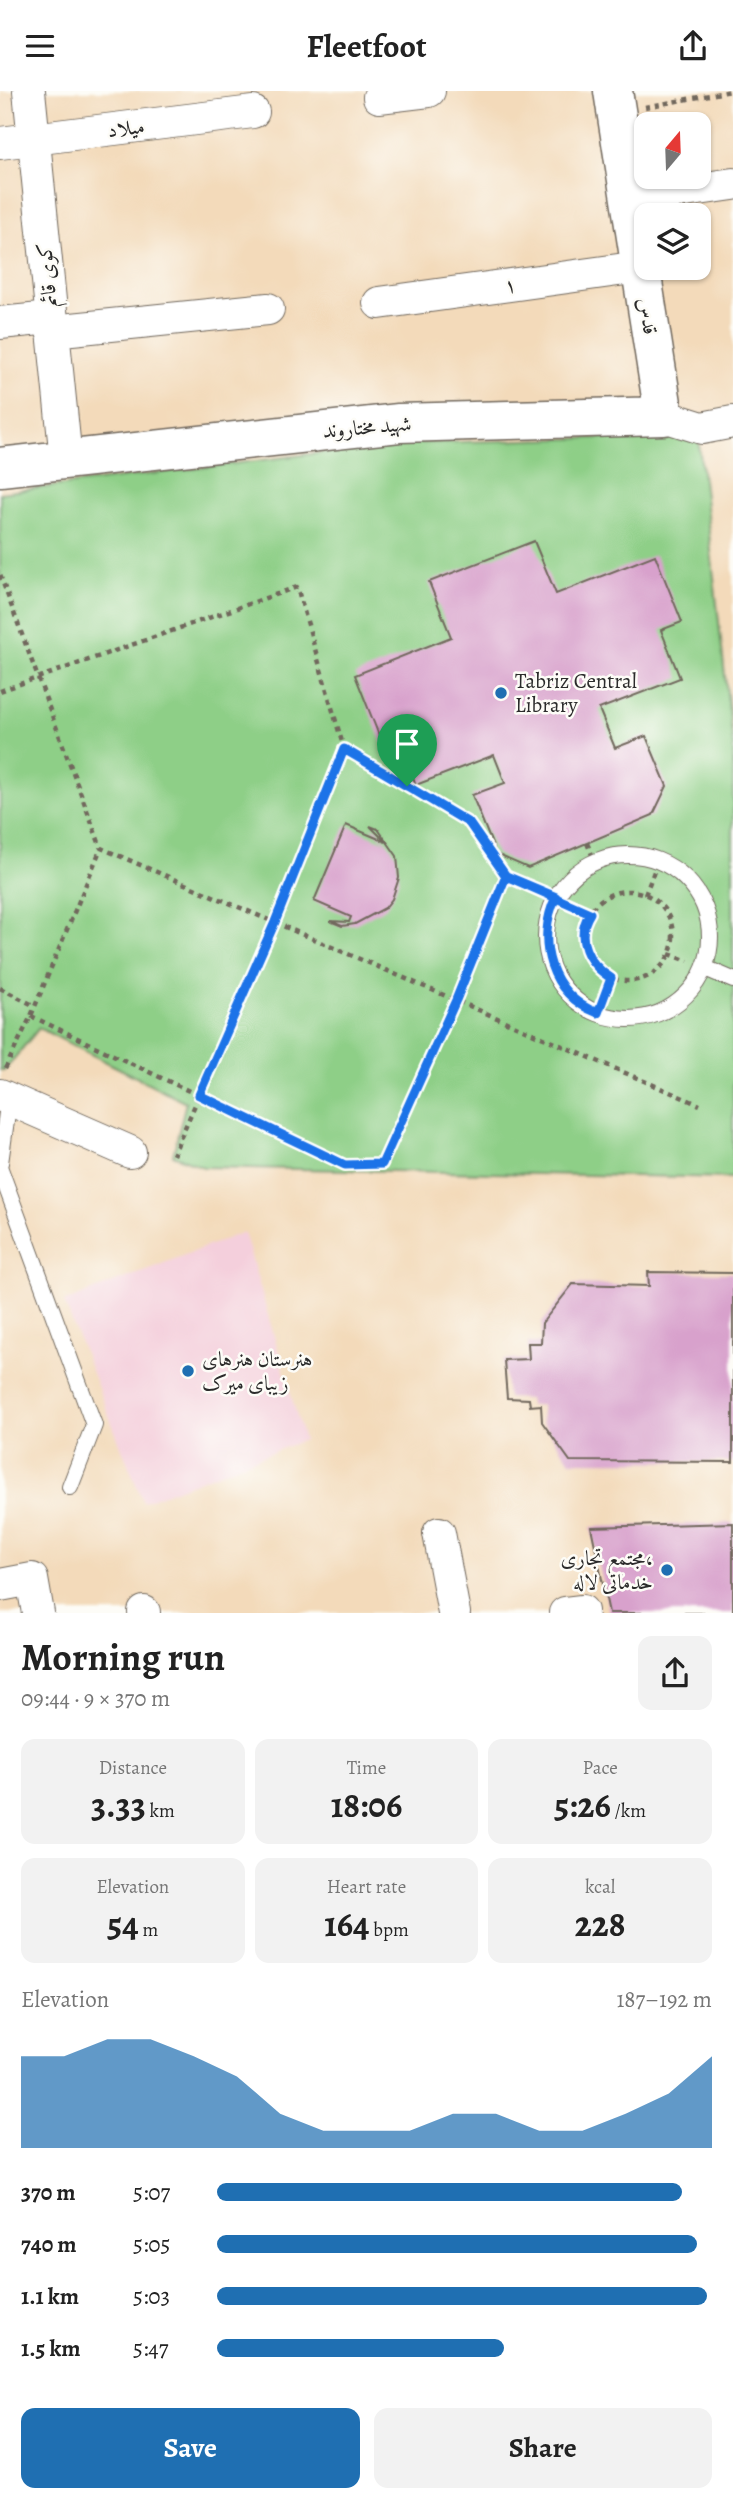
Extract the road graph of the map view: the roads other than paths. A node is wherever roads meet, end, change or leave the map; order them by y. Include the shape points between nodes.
1 (29, 91) edge
2 (429, 91) edge
3 (379, 97) dead end
4 (615, 102) edge
5 (253, 113) dead end
6 (35, 139) junction
7 (0, 143) edge
8 (733, 184) edge
9 (630, 199) junction
10 (634, 226) edge
11 (634, 268) edge
12 (642, 280) edge
13 (379, 303) dead end
14 (268, 309) dead end
15 (0, 323) edge
16 (51, 325) junction
17 (664, 416) junction
18 (733, 422) edge
19 (66, 460) junction
20 (0, 467) edge
21 (705, 968) junction
22 (733, 980) edge
23 (4, 1089) edge
24 (130, 1152) dead end
25 (0, 1166) edge
26 (70, 1487) dead end
27 (439, 1533) dead end
28 (0, 1585) edge
29 (38, 1613) edge
30 (454, 1613) edge

1 - 6 street, کوی قائم
2 - 3 street
4 - 9 street, قدس
5 - 6 street, میلاد
6 - 7 street, میلاد
6 - 16 street, کوی قائم
8 - 9 street
9 - 10 street, قدس
11 - 13 street, ۱
12 - 17 street, قدس
14 - 16 street
15 - 16 street
16 - 19 street, کوی قائم
17 - 18 street, شهید مختاروند via 702,428
17 - 19 street, شهید مختاروند via 399,423
19 - 20 street, شهید مختاروند
21 - 21 lane via 711,942 708,916 697,891 679,872 658,861 629,854 595,862 579,870 548,913 545,941 551,968 566,992 588,1009 614,1019 643,1019 669,1010 691,992
21 - 22 lane
23 - 24 street
23 - 25 lane
25 - 26 lane via 94,1425
27 - 30 street
28 - 29 street via 32,1579

